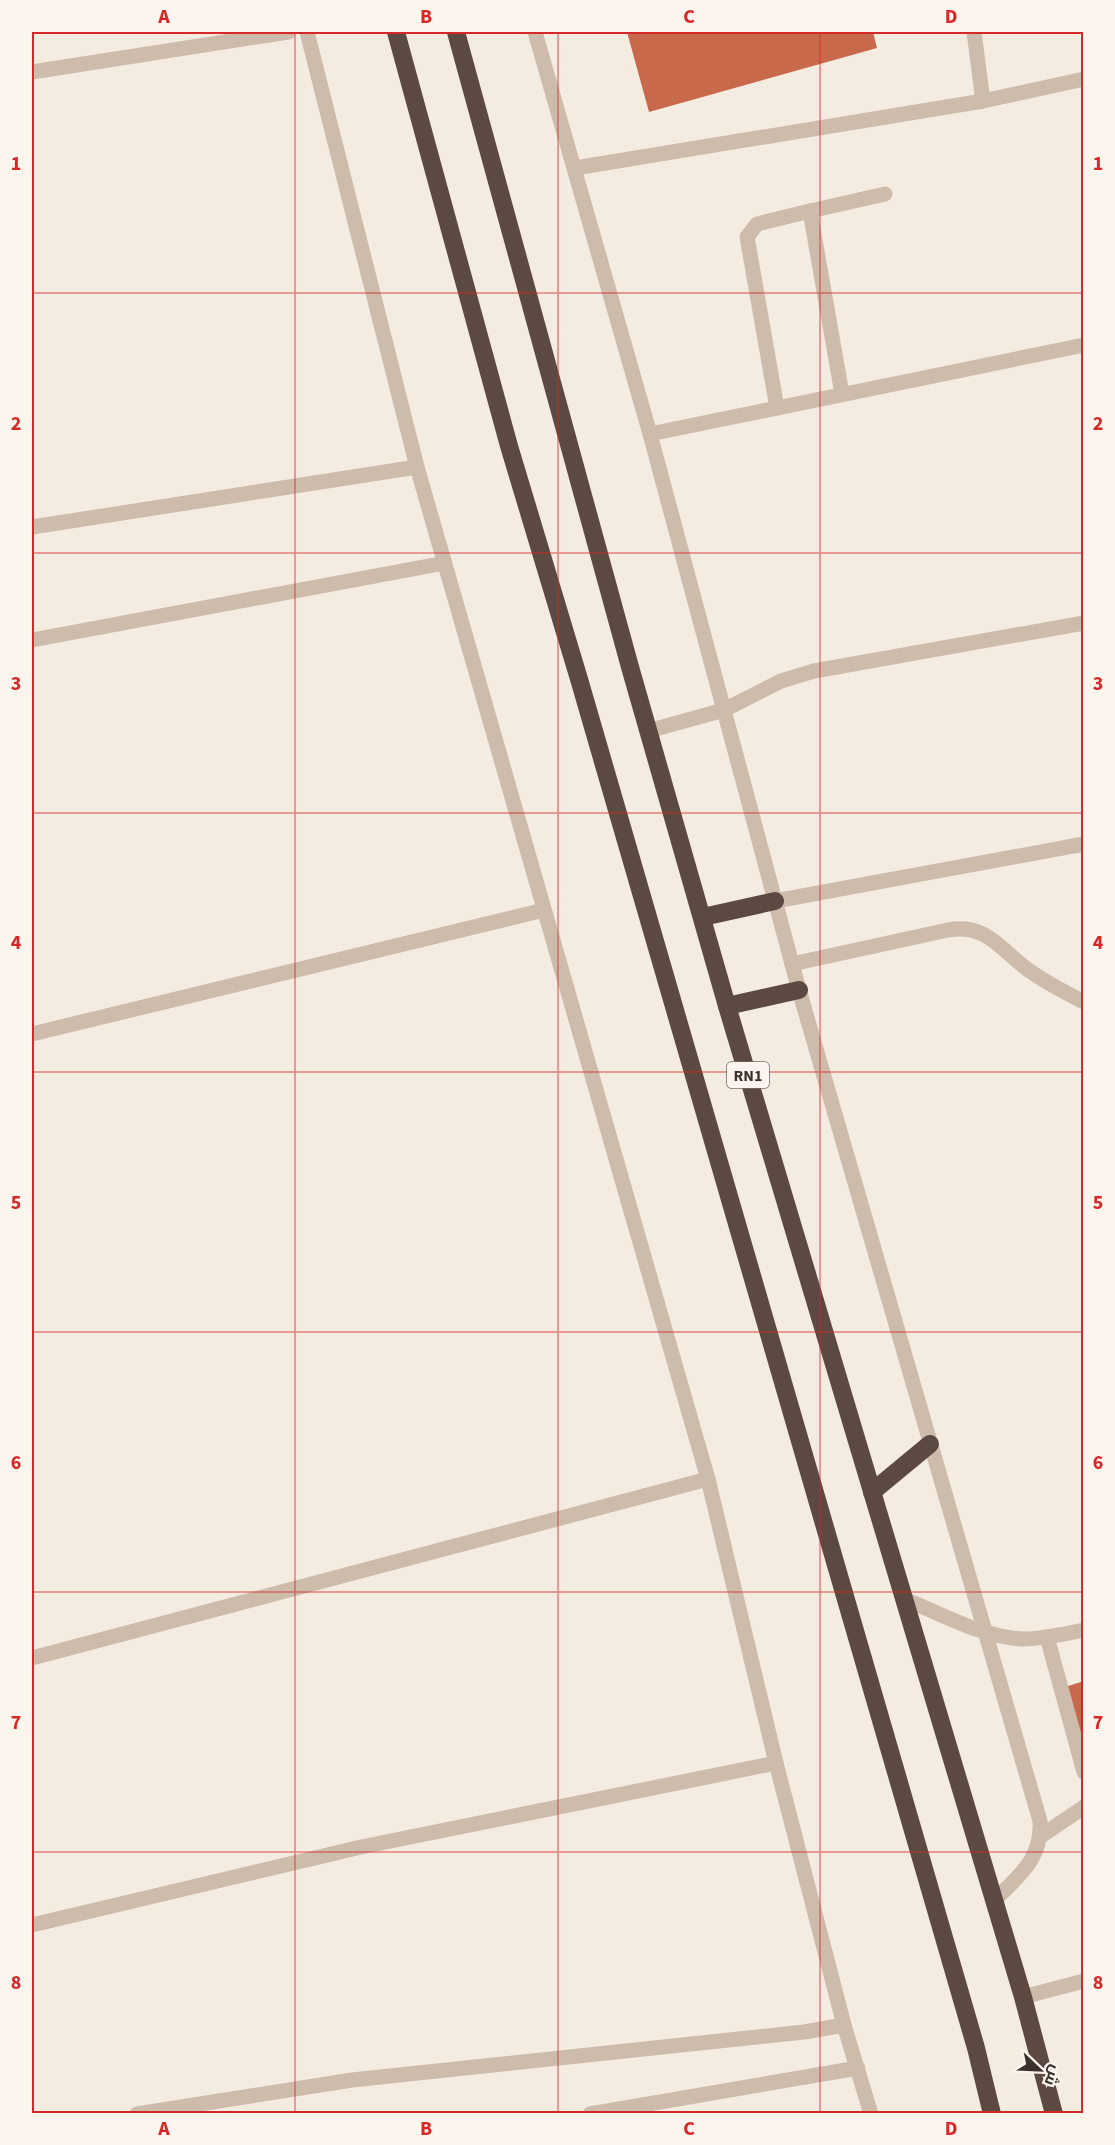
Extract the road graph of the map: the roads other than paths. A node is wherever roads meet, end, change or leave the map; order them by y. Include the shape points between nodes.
1 (288, 32) edge
2 (307, 32) edge
3 (396, 32) edge
4 (456, 32) edge
5 (535, 32) edge
6 (974, 32) edge
7 (32, 72) edge
8 (1083, 80) edge
9 (983, 101) junction
10 (574, 168) junction
11 (885, 194) dead end
12 (810, 211) junction
13 (1083, 345) edge
14 (842, 394) junction
15 (777, 408) junction
16 (650, 434) junction
17 (417, 467) junction
18 (32, 527) edge
19 (445, 563) junction
20 (1083, 622) edge
21 (32, 640) edge
22 (724, 710) junction
23 (648, 731) junction
24 (1083, 844) edge
25 (775, 901) junction
26 (544, 910) junction
27 (703, 917) junction
28 (792, 964) junction
29 (799, 990) junction
30 (1083, 1002) edge
31 (727, 1006) junction
32 (32, 1034) edge
33 (930, 1444) junction
34 (708, 1479) junction
35 (872, 1492) junction
36 (904, 1599) junction
37 (1083, 1630) edge
38 (985, 1631) junction
39 (1047, 1637) junction
40 (32, 1658) edge
41 (776, 1763) junction
42 (1083, 1772) edge
43 (1083, 1807) edge
44 (1041, 1836) junction
45 (993, 1901) junction
46 (32, 1925) edge
47 (1083, 1982) edge
48 (1023, 1997) junction
49 (844, 2025) junction
50 (858, 2068) junction
51 (137, 2114) edge
52 (590, 2114) edge
53 (871, 2114) edge
54 (992, 2114) edge
55 (1054, 2114) edge

1 - 7 street
2 - 17 street
3 - 54 highway via 509,446
4 - 23 highway, RN1
5 - 10 street
6 - 9 street
8 - 9 street
9 - 10 street
10 - 16 street
11 - 12 street
12 - 14 street
12 - 15 street via 757,224 747,237
13 - 14 street
14 - 15 street
15 - 16 street
16 - 22 street
17 - 18 street
17 - 19 street
19 - 21 street
19 - 26 street
20 - 22 street via 814,671 781,681
22 - 23 street
22 - 25 street
23 - 27 highway, RN1
24 - 25 street
25 - 27 highway
25 - 28 street
26 - 32 street
26 - 34 street
27 - 31 highway, RN1
28 - 29 street
28 - 30 street via 967,928 988,936 1028,969
29 - 31 highway
29 - 33 street
31 - 35 highway, RN1
33 - 35 highway
33 - 38 street
34 - 40 street
34 - 41 street
35 - 36 highway, RN1
36 - 38 street
36 - 45 highway, RN1
37 - 39 street
38 - 39 street via 1024,1639
38 - 44 street
39 - 42 street
41 - 46 street via 362,1847
41 - 49 street
43 - 44 street
44 - 45 street via 1032,1859
45 - 48 highway, RN1
47 - 48 street
48 - 55 highway, RN1
49 - 50 street
49 - 51 street via 792,2034 352,2080
50 - 52 street
50 - 53 street

